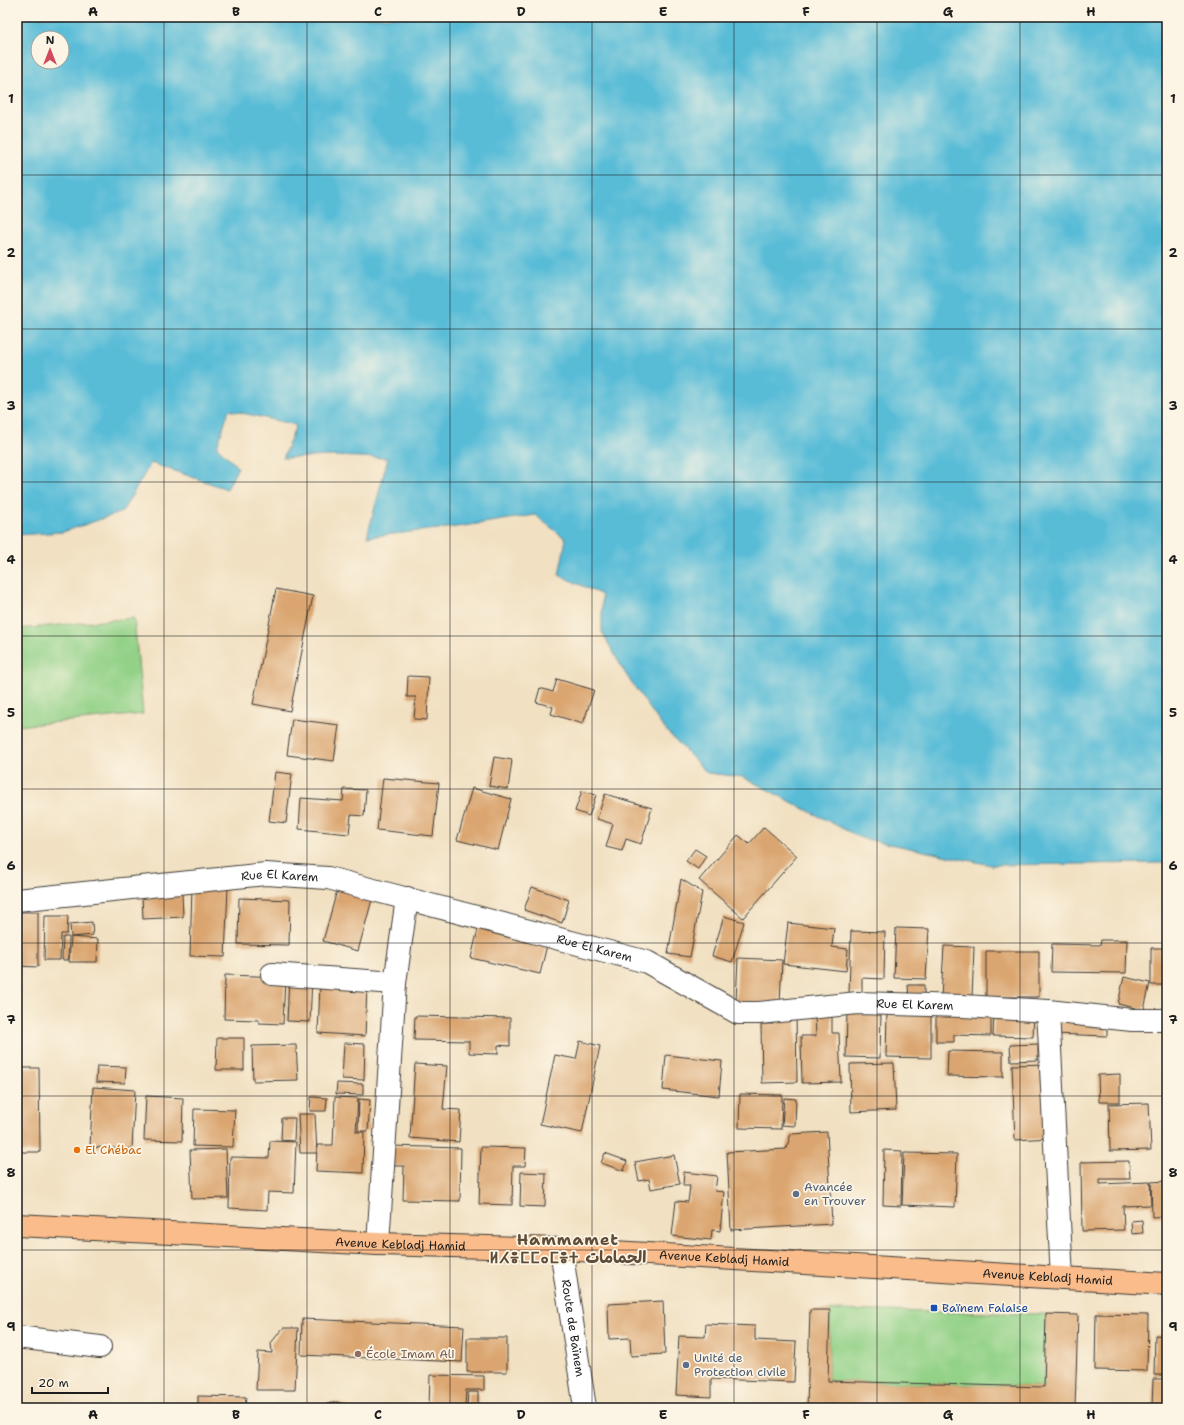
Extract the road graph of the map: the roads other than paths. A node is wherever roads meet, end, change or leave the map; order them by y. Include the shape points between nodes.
1 (407, 898) junction
2 (17, 900) edge
3 (272, 974) dead end
4 (395, 983) junction
5 (1048, 1011) junction
6 (1167, 1020) edge
7 (17, 1225) edge
8 (378, 1244) junction
9 (561, 1249) junction
10 (1062, 1278) junction
11 (1167, 1284) edge
12 (17, 1337) edge
13 (100, 1347) dead end
14 (585, 1408) edge

1 - 2 street, Rue El Karem via 328,878 266,874
1 - 4 street
1 - 5 street, Rue El Karem via 647,962 738,1013 858,1003
3 - 4 street
4 - 8 street
5 - 6 street, Rue El Karem via 1132,1020
5 - 10 street
7 - 8 main road, Avenue Kebladj Hamid
8 - 9 main road, Avenue Kebladj Hamid
9 - 10 main road, Avenue Kebladj Hamid
9 - 14 street, Route de Baïnem
10 - 11 main road, Avenue Kebladj Hamid
12 - 13 street

